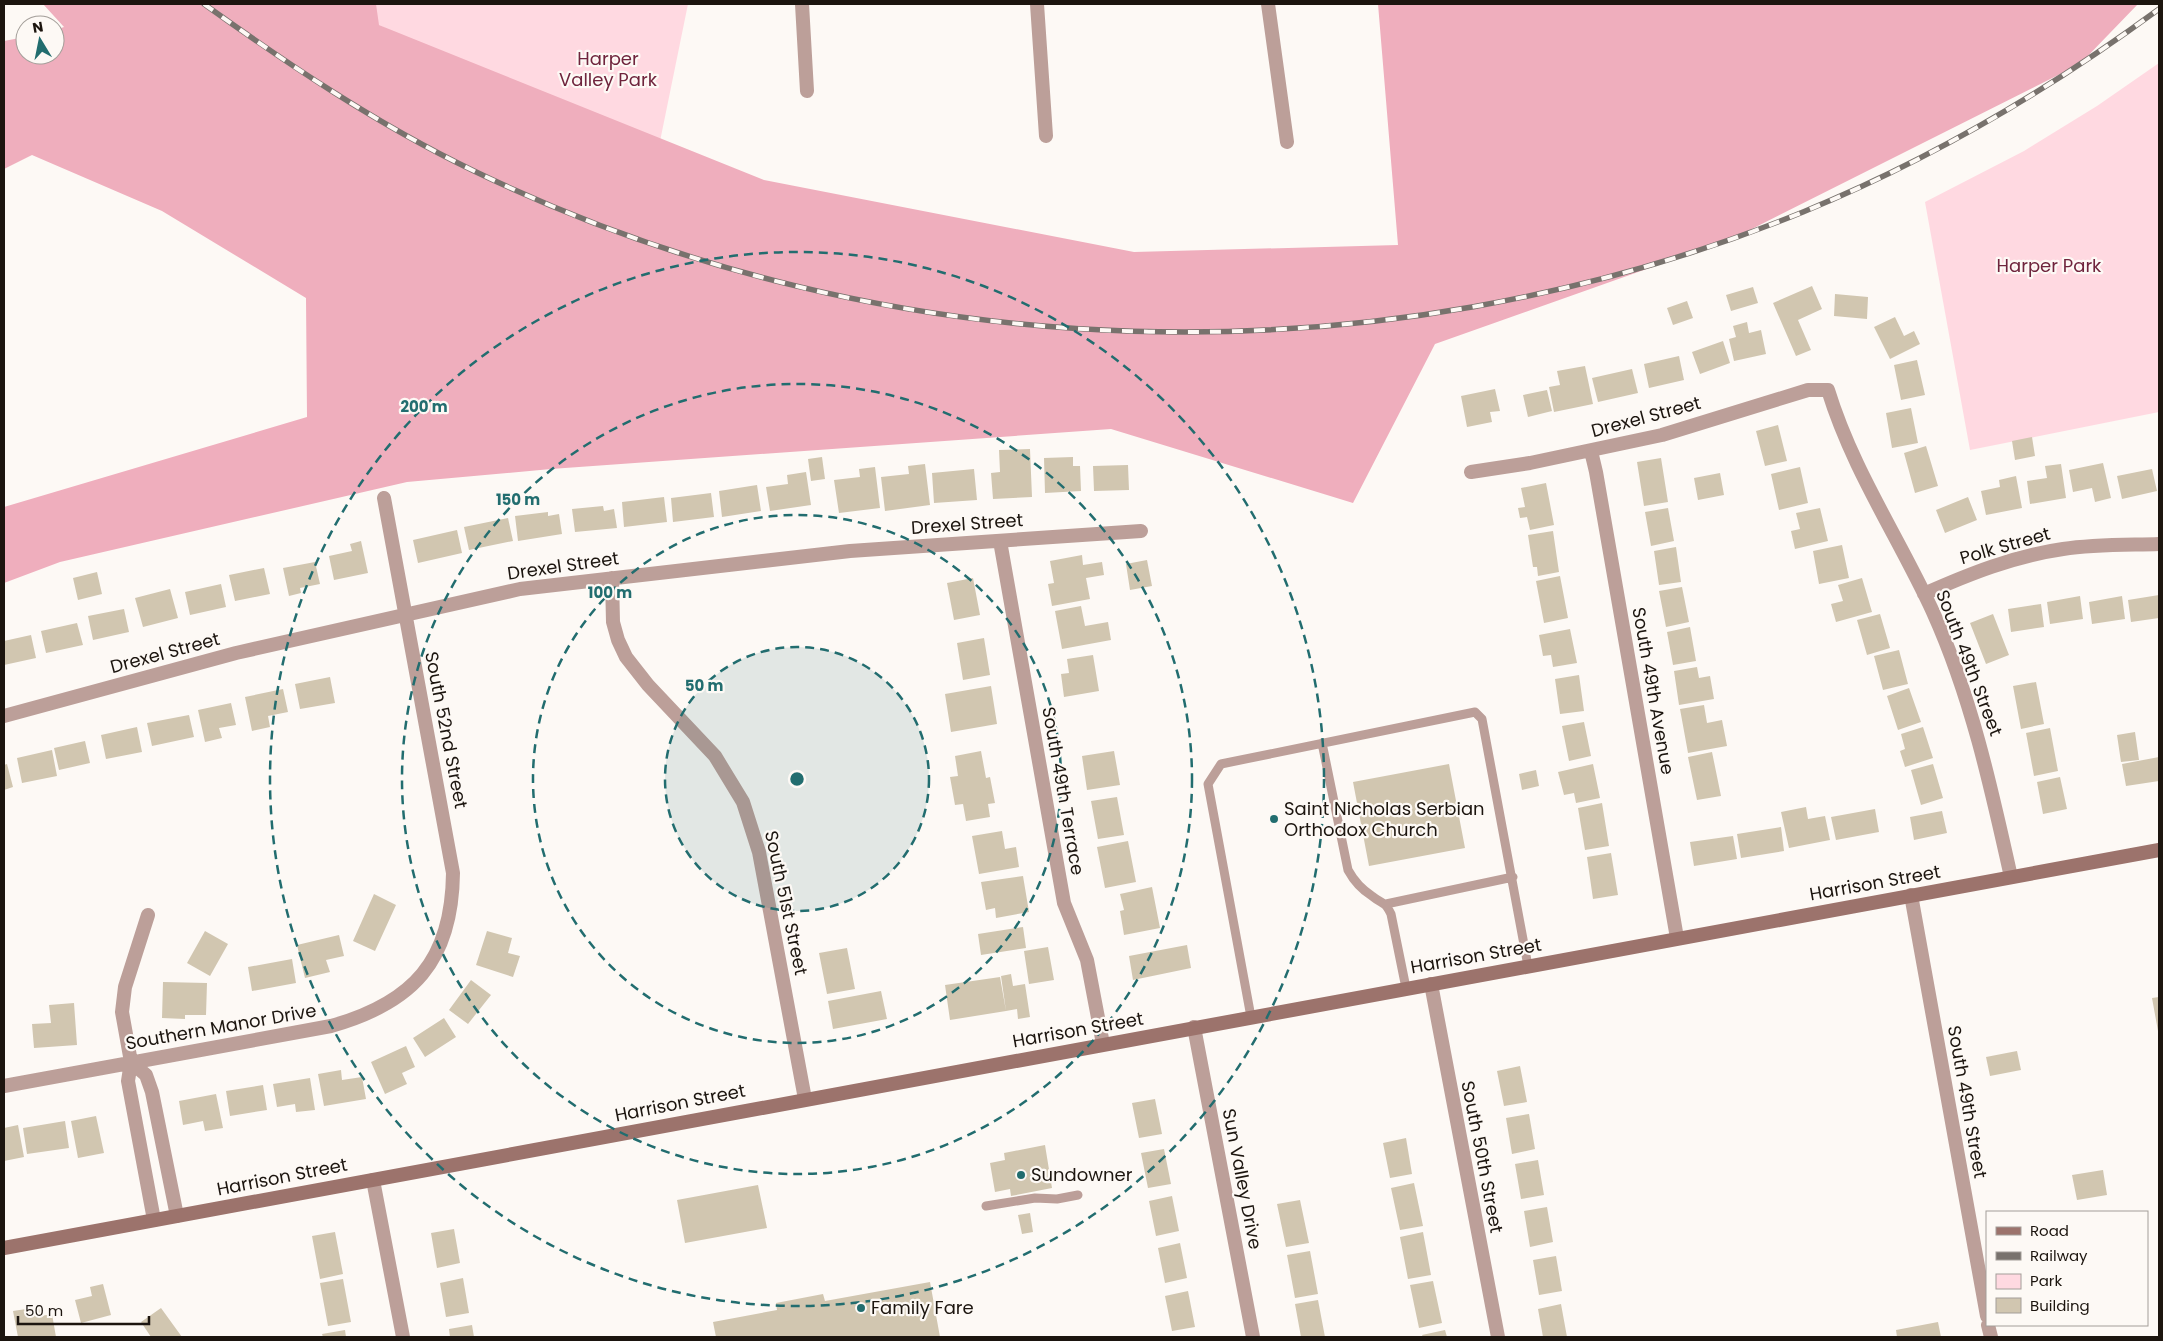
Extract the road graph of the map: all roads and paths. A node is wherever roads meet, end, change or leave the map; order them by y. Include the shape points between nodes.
1 (802, 4) edge
2 (1037, 4) edge
3 (1268, 4) edge
4 (807, 90) dead end
5 (1046, 136) dead end
6 (1287, 142) dead end
7 (1828, 390) joint
8 (1591, 451) junction
9 (1471, 472) dead end
10 (384, 498) dead end
11 (1141, 531) dead end
12 (1000, 541) junction
13 (2159, 544) edge
14 (612, 578) junction
15 (1924, 594) junction
16 (405, 614) junction
17 (4, 716) edge
18 (1322, 743) junction
19 (2159, 850) edge
20 (1513, 877) junction
21 (2011, 877) junction
22 (1911, 895) junction
23 (1386, 904) junction
24 (148, 915) dead end
25 (1677, 938) junction
26 (428, 966) joint
27 (1528, 966) junction
28 (1431, 984) junction
29 (1406, 988) junction
30 (1251, 1017) junction
31 (1194, 1027) junction
32 (1103, 1044) junction
33 (131, 1062) junction
34 (4, 1086) edge
35 (805, 1099) junction
36 (373, 1180) junction
37 (1078, 1195) dead end
38 (986, 1206) dead end
39 (177, 1216) junction
40 (154, 1220) junction
41 (4, 1248) edge
42 (1986, 1310) edge
43 (403, 1337) edge
44 (1253, 1337) edge
45 (1498, 1337) edge

1 - 4 street
2 - 5 street
3 - 6 street
7 - 8 street, Drexel Street via 1808,390 1662,434
7 - 15 street, South 49th Street via 1862,477
8 - 9 street, Drexel Street
8 - 25 street, South 49th Avenue
10 - 16 street, South 52nd Street
11 - 12 street, Drexel Street
12 - 14 street, Drexel Street via 850,551
12 - 32 street, South 49th Terrace via 1064,903 1087,960
13 - 15 street, Polk Street via 2097,545 2031,555 1988,567
14 - 16 street, Drexel Street via 520,589
14 - 35 street, South 51st Street via 613,622 626,657 648,685 716,756 743,802 760,852
15 - 21 street, South 49th Street via 1960,681 1979,741
16 - 17 street, Drexel Street via 236,653
16 - 26 street, South 52nd Street via 453,873 448,920 442,941
18 - 20 lane via 1475,712 1482,719
18 - 23 lane via 1348,870 1357,884
18 - 30 lane via 1220,764 1208,784
19 - 21 main road, Harrison Street
20 - 23 lane
20 - 27 lane
21 - 22 main road, Harrison Street
22 - 25 main road, Harrison Street
22 - 42 street, South 49th Street
23 - 29 lane via 1391,914
24 - 33 street via 125,987 122,1012
25 - 27 main road, Harrison Street
26 - 33 street, Southern Manor Drive via 402,995 353,1020
27 - 28 main road, Harrison Street
28 - 29 main road, Harrison Street
28 - 45 street, South 50th Street
29 - 30 main road, Harrison Street
30 - 31 main road, Harrison Street
31 - 32 main road, Harrison Street
31 - 44 street, Sun Valley Drive
32 - 35 main road, Harrison Street
33 - 34 street, Southern Manor Drive
33 - 39 street via 146,1075 152,1092
33 - 40 street via 128,1081
35 - 36 main road, Harrison Street
36 - 39 main road, Harrison Street
36 - 43 street
37 - 38 lane
39 - 40 main road, Harrison Street
40 - 41 main road, Harrison Street

